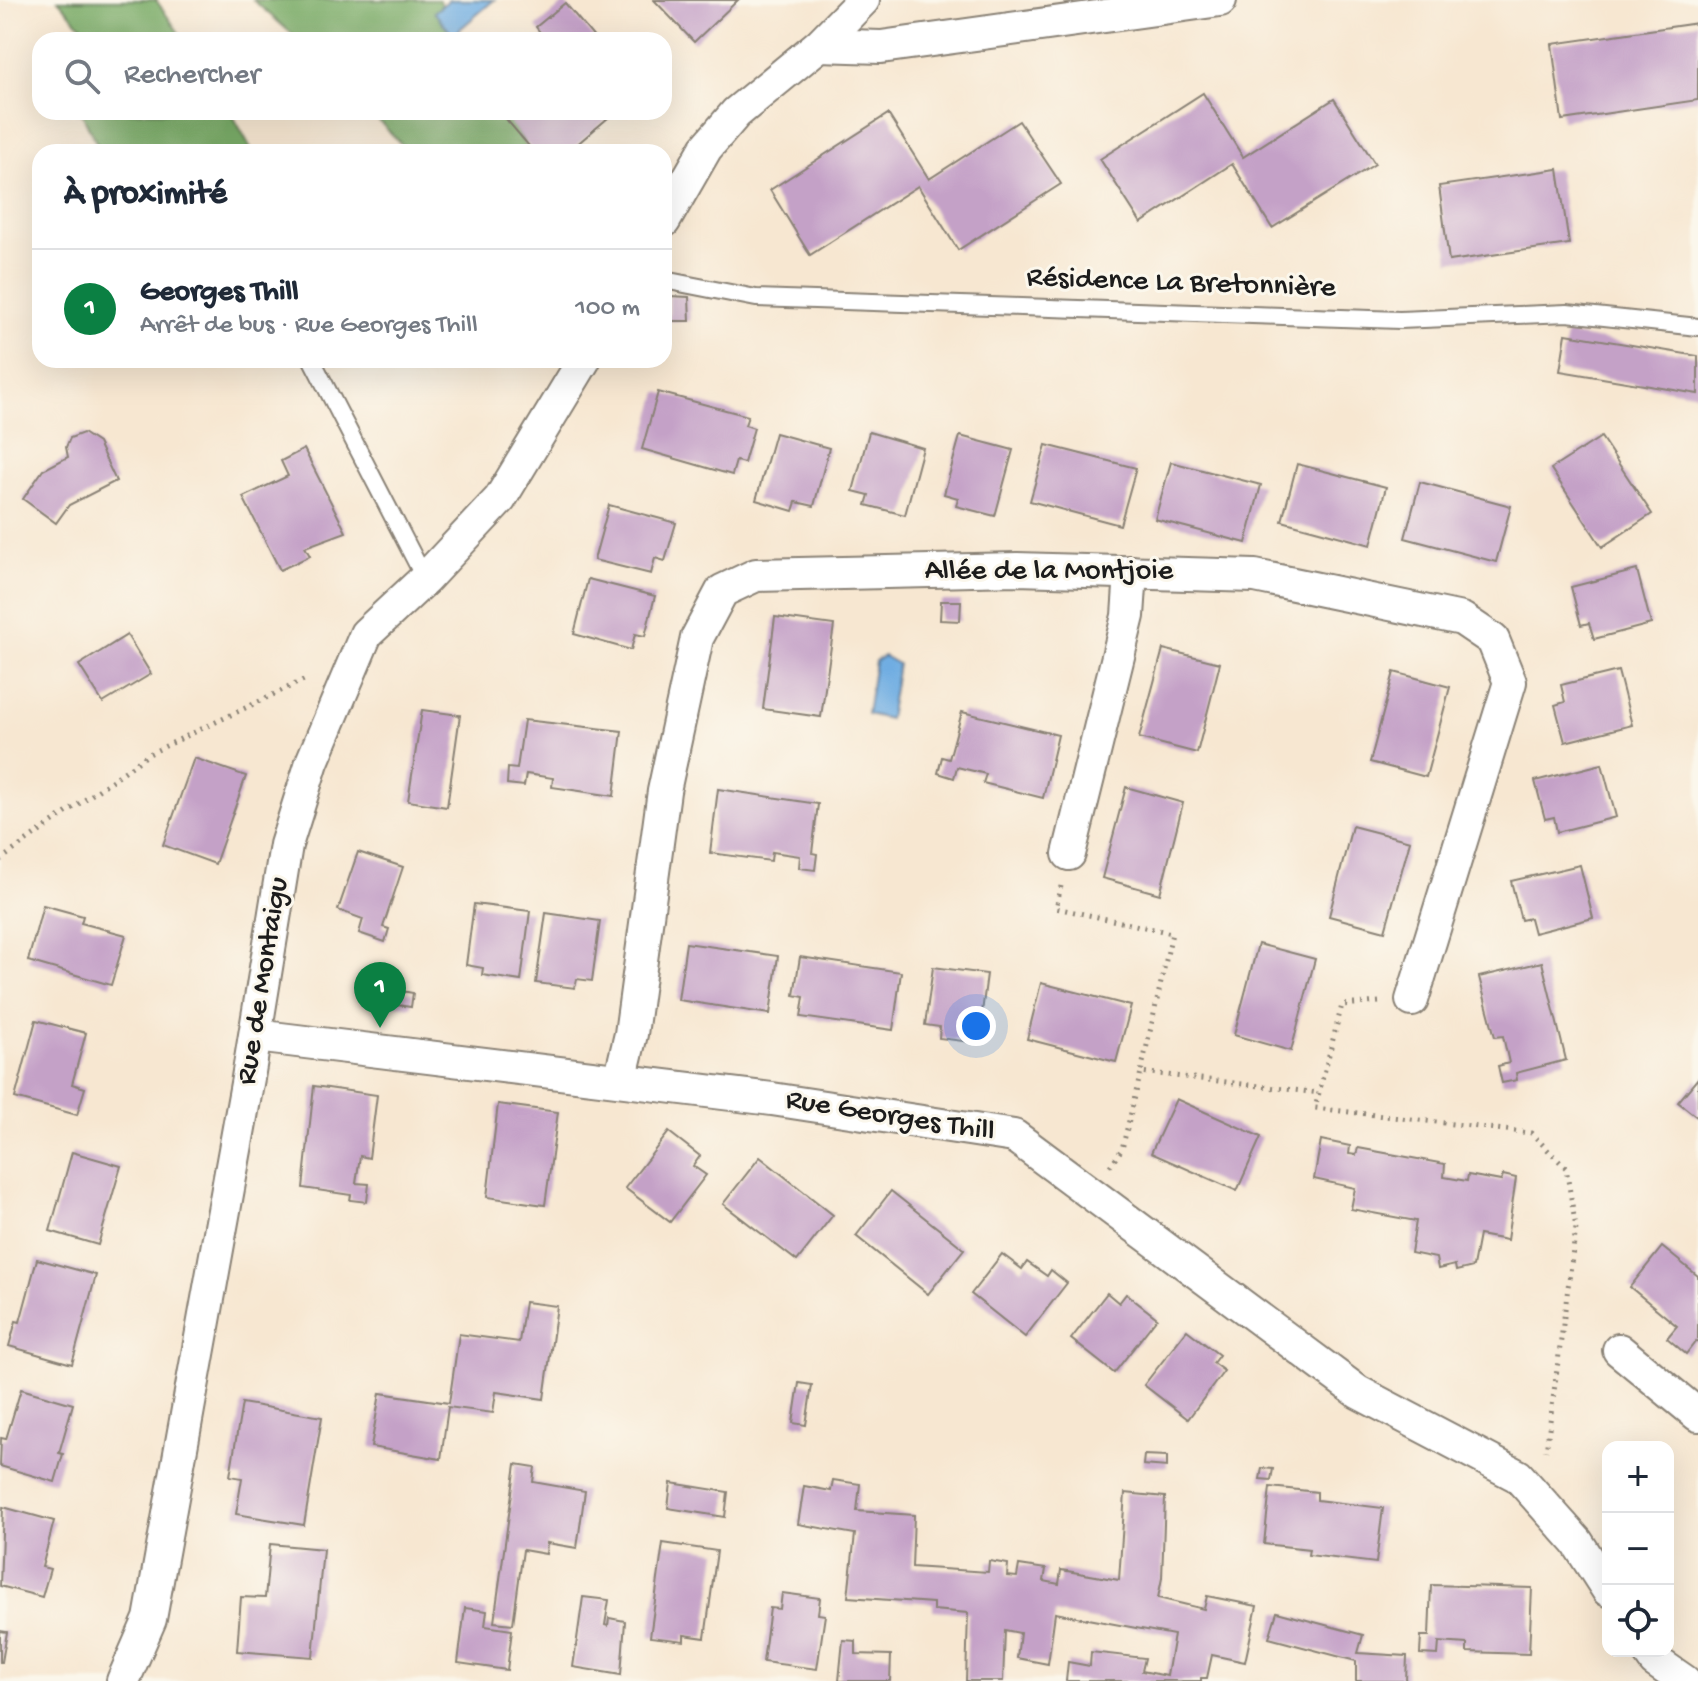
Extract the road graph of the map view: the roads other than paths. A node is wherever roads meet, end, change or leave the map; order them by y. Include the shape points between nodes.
1 (863, 0) edge
2 (1220, 0) edge
3 (819, 45) junction
4 (672, 207) edge
5 (672, 282) edge
6 (1698, 327) edge
7 (316, 368) edge
8 (579, 368) edge
9 (1131, 572) junction
10 (425, 579) junction
11 (1069, 854) road end
12 (1412, 1000) road end
13 (256, 1036) junction
14 (620, 1080) junction
15 (1619, 1350) dead end
16 (1698, 1415) edge
17 (1605, 1585) edge
18 (1648, 1664) edge
19 (123, 1681) edge
20 (1684, 1681) edge

1 - 3 street
2 - 3 street via 881,47
3 - 4 street via 736,113 706,148
5 - 6 lane, Résidence La Bretonnière via 756,298 1400,320 1567,313
7 - 10 lane
8 - 10 street, Rue de Montaigu via 500,499
9 - 11 street via 1128,616
9 - 12 street, Allée de la Montjoie via 1255,576 1462,619 1493,640 1510,682
9 - 14 street, Allée de la Montjoie via 756,575 722,591 697,638 664,791
10 - 13 street, Rue de Montaigu via 366,634 312,762 286,845
13 - 14 street, Rue Georges Thill
13 - 19 street, Rue de Montaigu via 150,1619
14 - 17 street, Rue Georges Thill via 1014,1136 1358,1392 1518,1476 1577,1542
15 - 16 street
18 - 20 street

